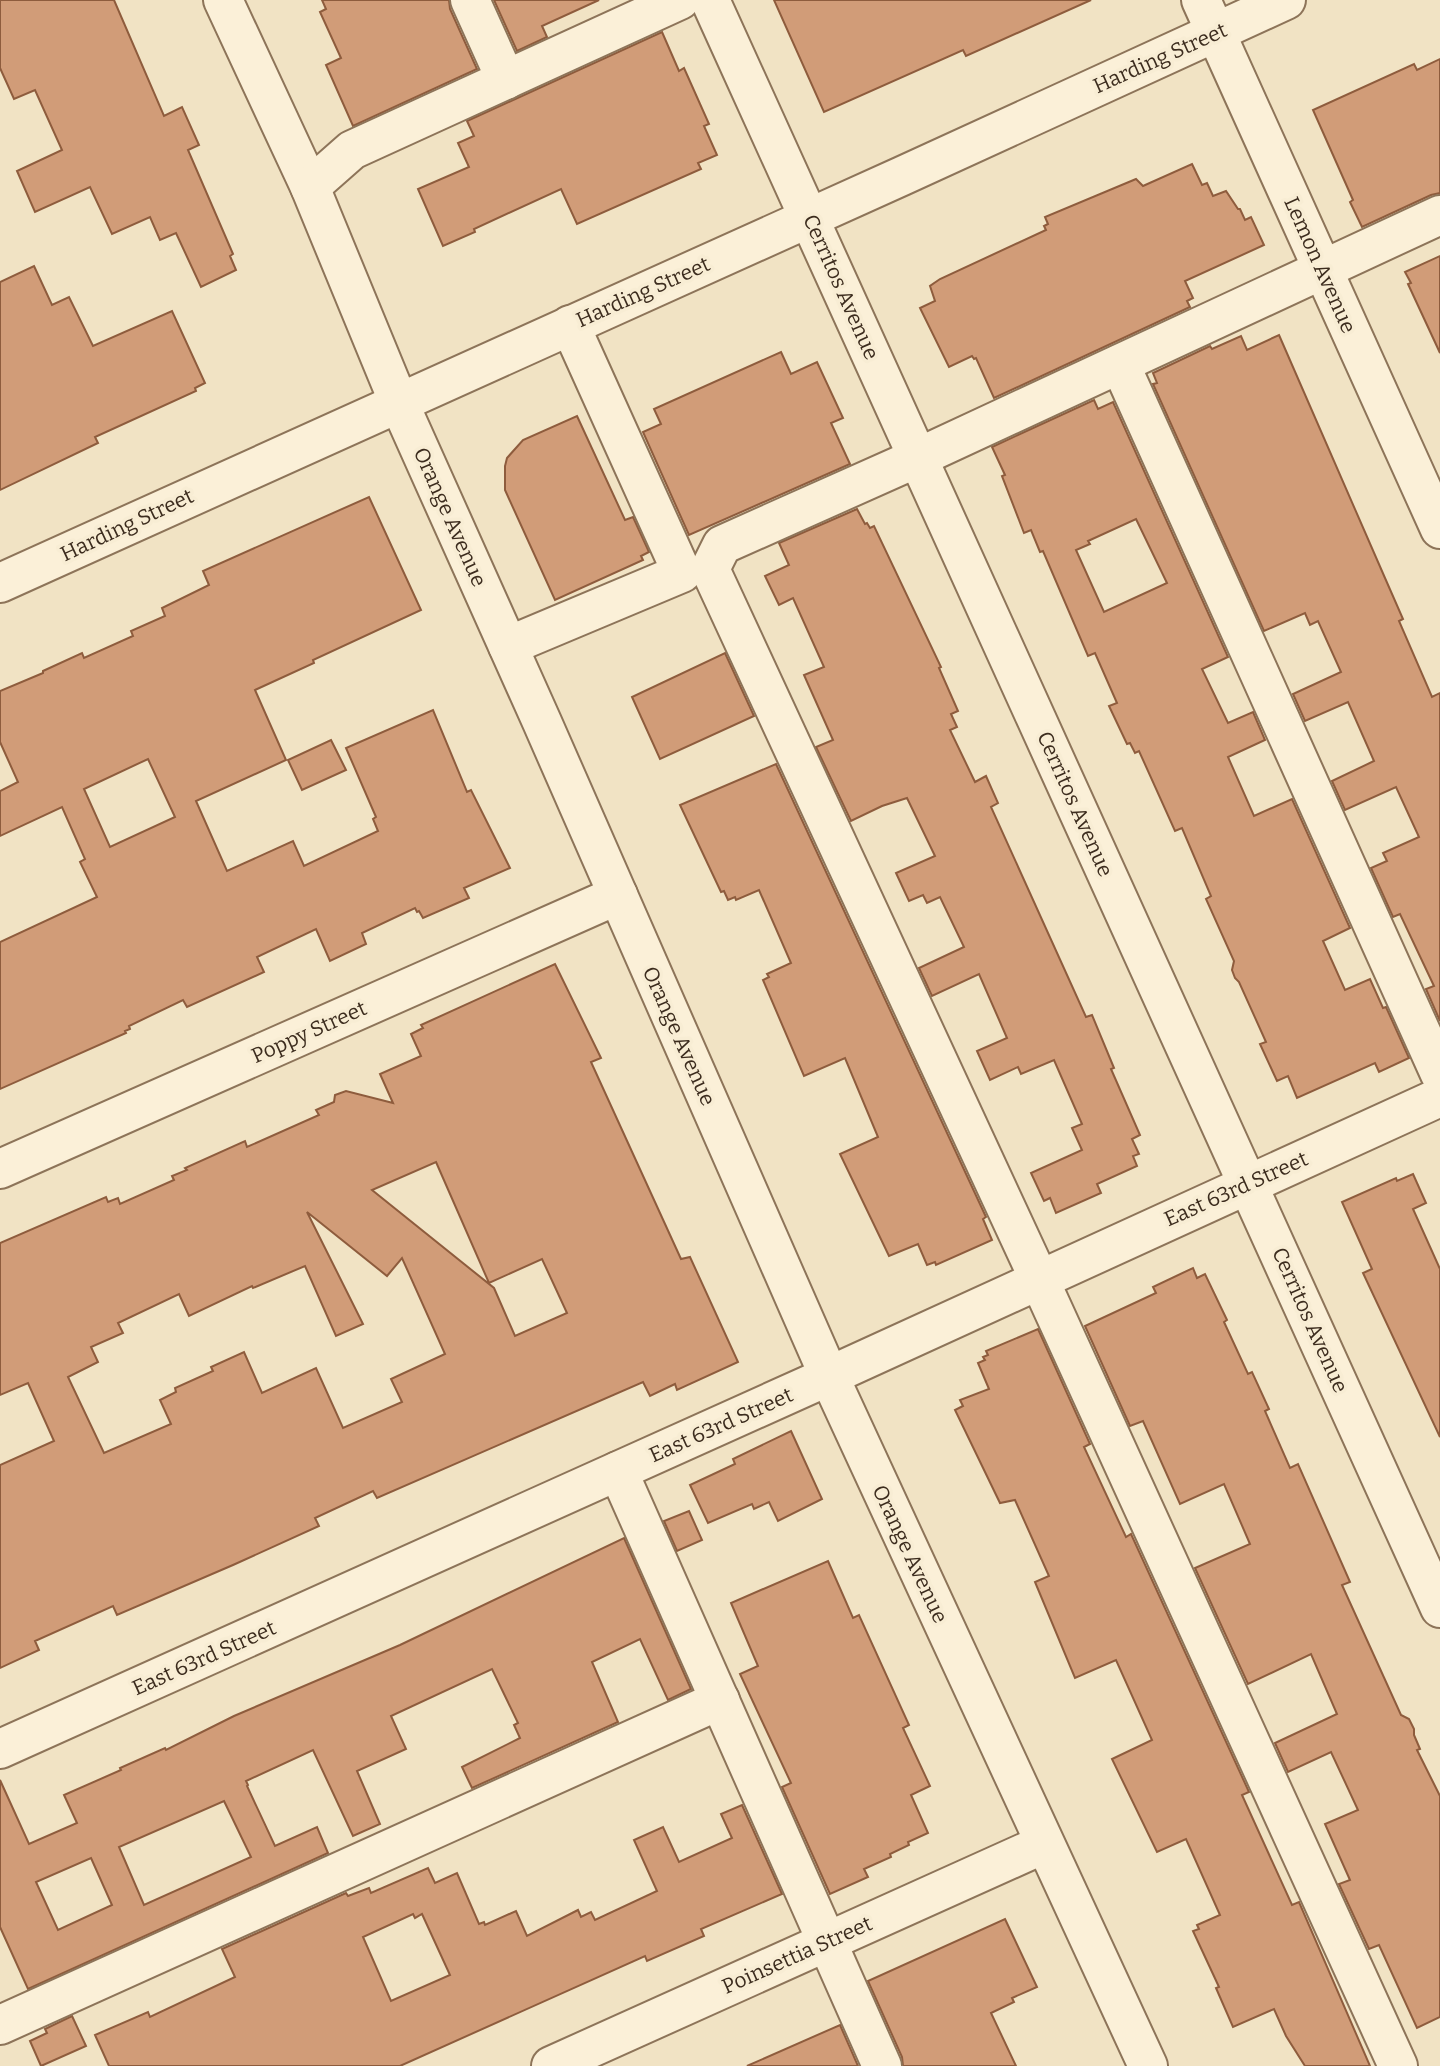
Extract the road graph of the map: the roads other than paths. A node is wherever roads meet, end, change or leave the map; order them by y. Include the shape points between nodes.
1 (223, 0) edge
2 (470, 0) edge
3 (680, 0) edge
4 (710, 0) edge
5 (1286, 0) edge
6 (1208, 16) edge
7 (506, 80) junction
8 (310, 187) junction
9 (1440, 215) edge
10 (810, 218) junction
11 (1322, 269) junction
12 (570, 325) junction
13 (1120, 364) junction
14 (399, 403) junction
15 (917, 458) junction
16 (1440, 529) edge
17 (0, 583) edge
18 (508, 646) junction
19 (618, 895) junction
20 (1440, 1074) edge
21 (1440, 1097) edge
22 (0, 1169) edge
23 (1248, 1184) junction
24 (1039, 1279) junction
25 (829, 1376) junction
26 (618, 1472) junction
27 (1440, 1608) edge
28 (720, 1700) junction
29 (0, 1749) edge
30 (1044, 1844) junction
31 (827, 1942) junction
32 (0, 2025) edge
33 (551, 2066) edge
34 (883, 2066) edge
35 (1148, 2066) edge
36 (1398, 2066) edge

1 - 8 street, Orange Avenue
2 - 7 street
3 - 7 street
4 - 10 street, Cerritos Avenue
5 - 6 street, Harding Street
6 - 10 street, Harding Street
6 - 11 street, Lemon Avenue
7 - 8 street via 352,150
8 - 14 street, Orange Avenue
9 - 11 street
10 - 12 street, Harding Street
10 - 15 street, Cerritos Avenue
11 - 13 street
11 - 16 street, Lemon Avenue
12 - 14 street, Harding Street
12 - 18 street via 682,573
13 - 15 street
13 - 20 street
14 - 17 street, Harding Street
14 - 18 street, Orange Avenue
15 - 23 street, Cerritos Avenue
15 - 24 street via 722,545 710,569
18 - 19 street, Orange Avenue
19 - 22 street, Poppy Street
19 - 25 street, Orange Avenue
21 - 23 street, East 63rd Street
23 - 24 street, East 63rd Street
23 - 27 street, Cerritos Avenue
24 - 25 street, East 63rd Street
24 - 36 street
25 - 26 street, East 63rd Street
25 - 30 street, Orange Avenue
26 - 28 street
26 - 29 street, East 63rd Street
28 - 31 street
28 - 32 street
30 - 31 street, Poinsettia Street
30 - 35 street, Orange Avenue
31 - 33 street, Poinsettia Street
31 - 34 street

